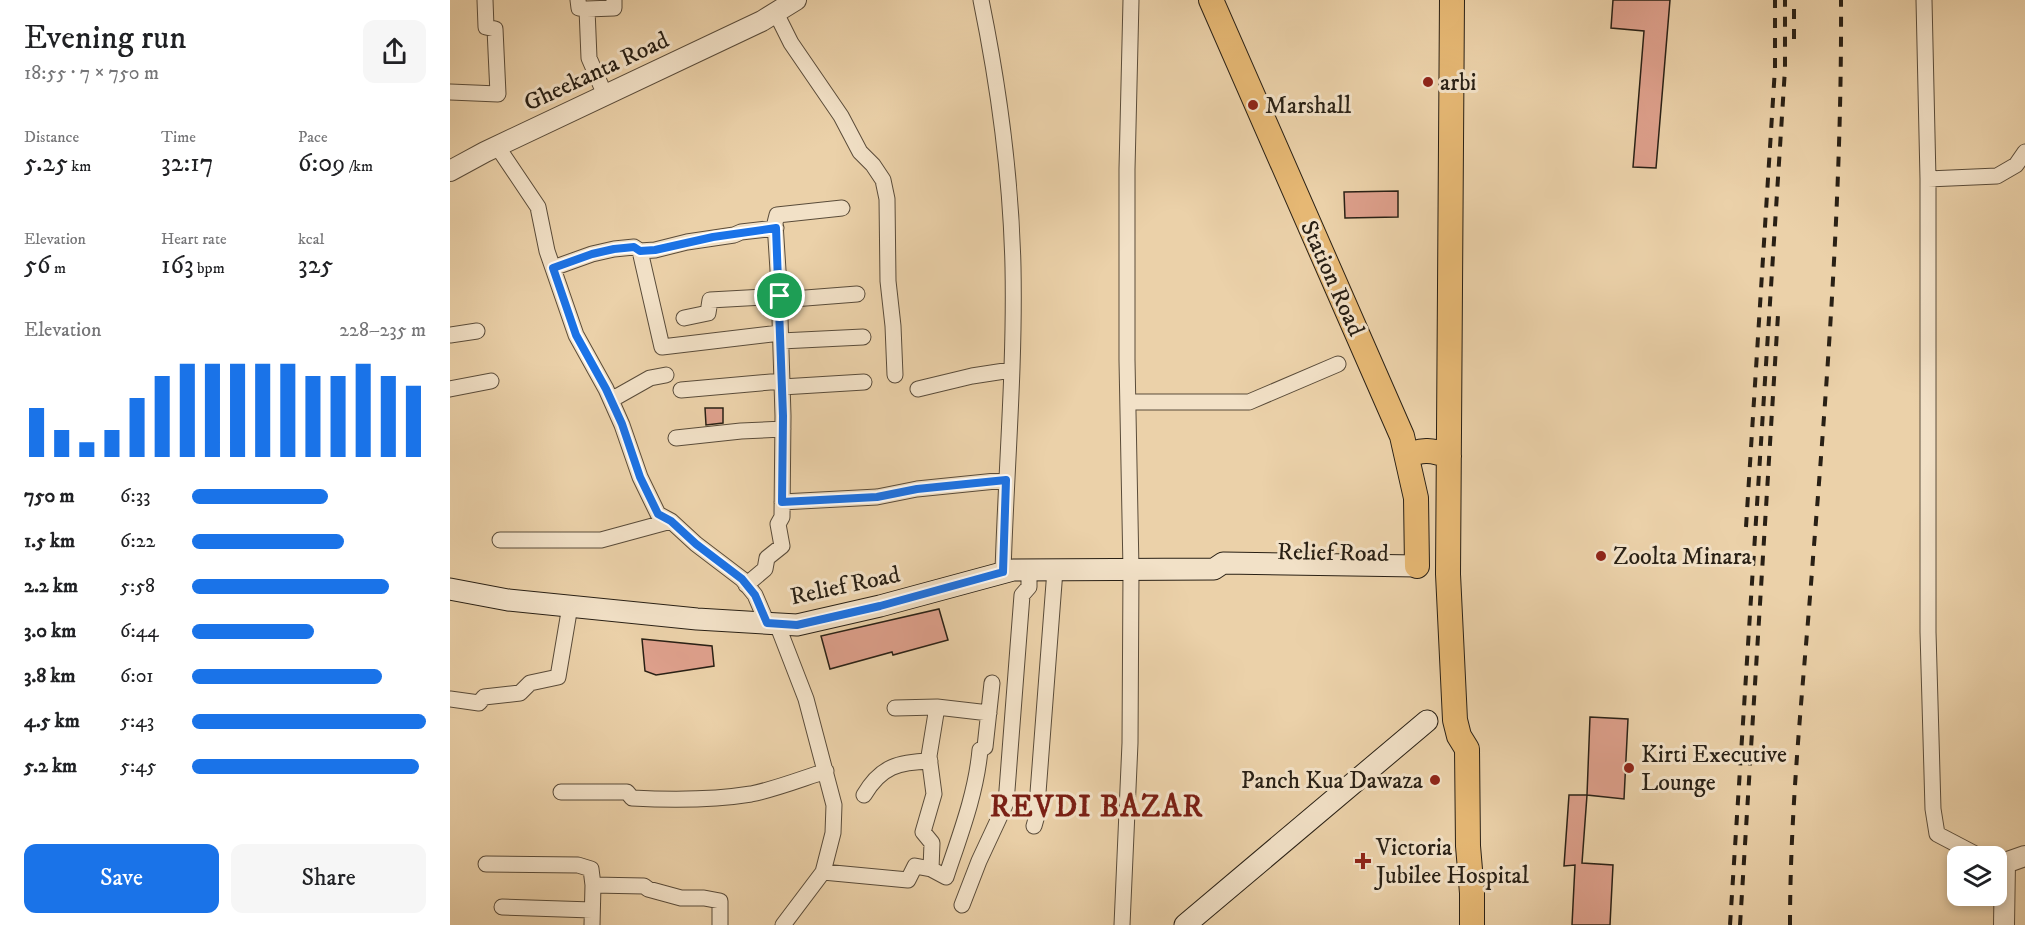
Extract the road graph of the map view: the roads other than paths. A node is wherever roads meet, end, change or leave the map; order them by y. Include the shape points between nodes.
1 (485, 0) edge
2 (614, 0) edge
3 (796, 0) edge
4 (981, 0) edge
5 (1131, 0) edge
6 (1211, 0) edge
7 (1452, 0) edge
8 (1924, 0) edge
9 (583, 4) edge
10 (776, 13) junction
11 (450, 92) edge
12 (605, 95) junction
13 (497, 146) junction
14 (2025, 152) edge
15 (450, 171) edge
16 (1928, 179) junction
17 (842, 208) dead end
18 (776, 228) junction
19 (640, 251) junction
20 (553, 268) junction
21 (857, 294) dead end
22 (780, 298) junction
23 (684, 318) dead end
24 (477, 331) dead end
25 (450, 335) edge
26 (781, 337) junction
27 (863, 337) dead end
28 (1338, 364) dead end
29 (1011, 369) junction
30 (666, 375) dead end
31 (895, 375) dead end
32 (491, 381) dead end
33 (864, 382) dead end
34 (782, 384) junction
35 (450, 389) edge
36 (918, 389) dead end
37 (681, 390) dead end
38 (611, 400) junction
39 (1128, 402) junction
40 (783, 429) junction
41 (676, 438) dead end
42 (1449, 456) junction
43 (1407, 458) junction
44 (1006, 480) junction
45 (782, 502) junction
46 (671, 521) junction
47 (500, 540) dead end
48 (1029, 570) junction
49 (1054, 570) junction
50 (1131, 570) junction
51 (1003, 572) junction
52 (1417, 572) joint
53 (747, 585) junction
54 (450, 589) edge
55 (570, 606) junction
56 (772, 623) junction
57 (992, 682) dead end
58 (450, 699) edge
59 (937, 706) junction
60 (895, 708) dead end
61 (989, 713) junction
62 (1427, 721) dead end
63 (930, 761) junction
64 (826, 771) junction
65 (561, 792) dead end
66 (864, 795) dead end
67 (1034, 826) dead end
68 (1960, 846) edge
69 (2025, 856) edge
70 (2007, 860) edge
71 (486, 864) dead end
72 (931, 869) junction
73 (823, 872) junction
74 (593, 885) junction
75 (962, 906) dead end
76 (2003, 906) edge
77 (502, 908) dead end
78 (592, 917) edge
79 (720, 925) edge
80 (783, 925) edge
81 (1122, 925) edge
82 (1185, 925) edge
83 (1472, 925) edge
84 (2004, 925) edge

1 - 11 street via 486,27 495,29 498,94
2 - 9 street via 614,8
3 - 10 street, Gheekanta Road
4 - 29 street via 1004,137 1013,266
5 - 39 street
6 - 43 main road, Station Road via 1402,436
7 - 42 main road
8 - 16 street
9 - 12 street via 589,58
10 - 12 street, Gheekanta Road
10 - 31 street via 860,152 883,180
12 - 13 street, Gheekanta Road
13 - 15 street, Gheekanta Road
13 - 20 street via 538,207
14 - 16 street via 2016,165 1997,176
16 - 68 street via 1928,632 1933,809 1937,834
17 - 18 street via 777,215
18 - 19 street
18 - 22 street
19 - 20 street via 634,247 614,249
19 - 26 street via 662,348
20 - 38 street via 576,335
21 - 22 street
22 - 23 street via 710,300 708,313
22 - 26 street
24 - 25 street
26 - 27 street
26 - 34 street
28 - 39 street via 1249,402
29 - 36 street
29 - 44 street
30 - 38 street via 650,378
32 - 35 street
33 - 34 street
34 - 37 street
34 - 40 street
38 - 46 street via 658,514
39 - 50 street
40 - 41 street
40 - 45 street
42 - 43 main road via 1423,451
42 - 83 main road via 1449,594 1455,720 1467,749
43 - 52 main road, Station Road via 1416,498
44 - 45 street via 877,497
44 - 51 street
45 - 53 street via 778,524 782,546 767,558 765,569
46 - 47 street via 601,540
46 - 53 street
48 - 49 main road, Relief Road
48 - 51 main road, Relief Road
48 - 75 street via 1029,587 1022,595 1006,803
49 - 50 main road, Relief Road
49 - 67 street
50 - 52 main road, Relief Road via 1214,569 1223,563
50 - 81 street via 1130,743
51 - 56 main road, Relief Road via 797,625
53 - 56 street
54 - 55 main road, Relief Road
55 - 56 main road, Relief Road
55 - 58 street via 558,677 530,683 520,693 484,697 479,703
56 - 64 street via 806,699
57 - 61 street
59 - 60 street
59 - 61 street
59 - 63 street
61 - 72 street via 985,747 980,750 976,781 946,877
62 - 82 main road
63 - 66 street via 905,762 883,772
63 - 72 street via 933,794 923,832 932,843
64 - 65 street via 751,794 719,797 669,800 632,798 627,792
64 - 73 street via 834,805 833,833
69 - 70 street
71 - 74 street via 578,865 591,869
72 - 73 street via 915,866 908,880
73 - 80 street
74 - 78 street
74 - 79 street via 644,886 681,898 720,901
76 - 84 street
77 - 78 street

